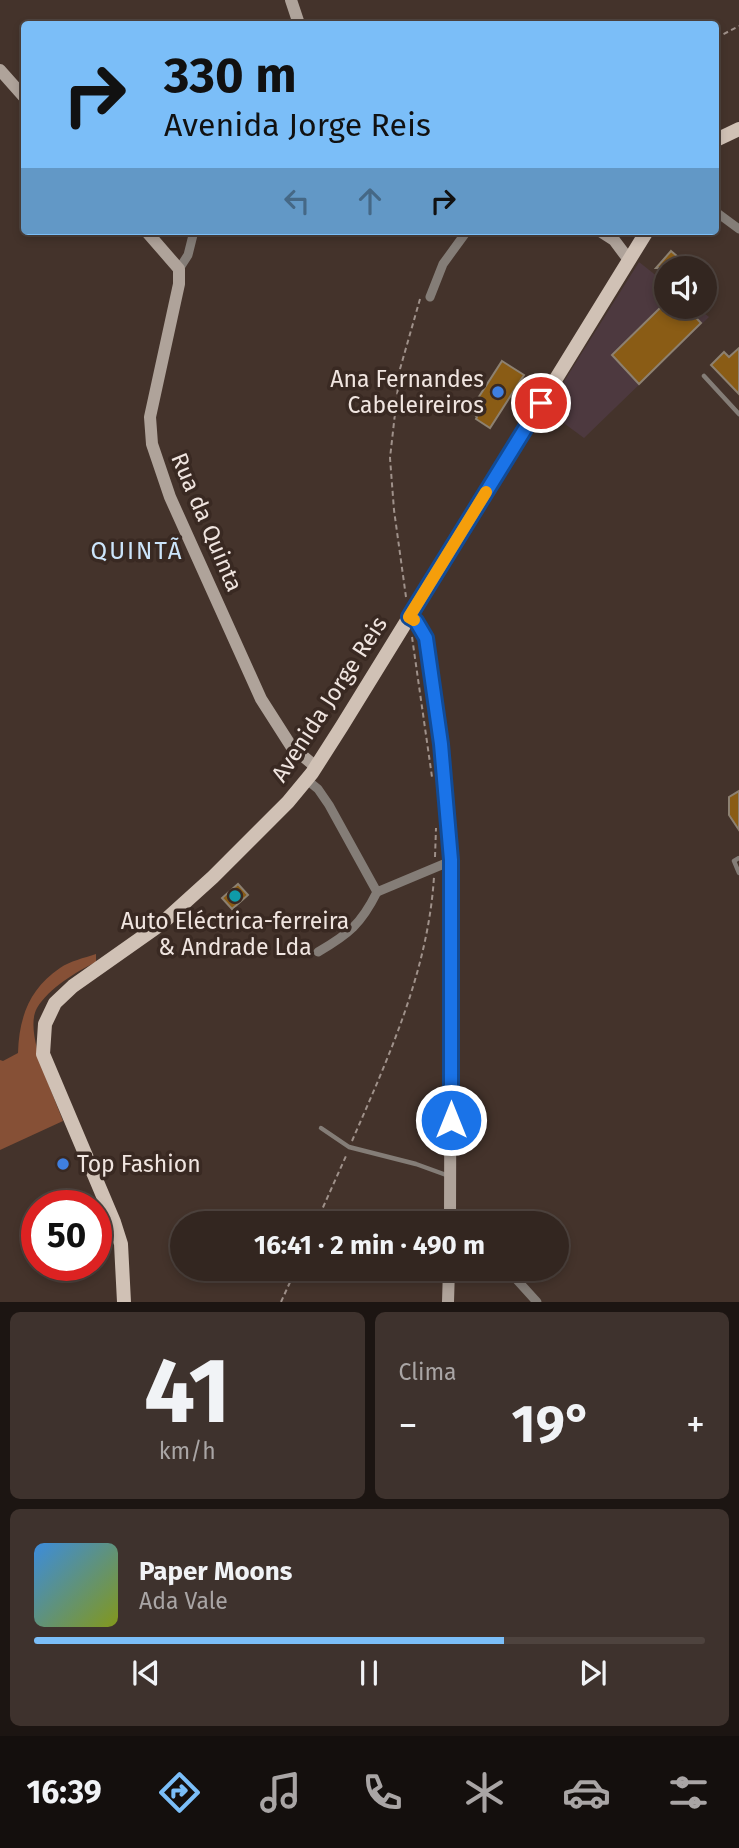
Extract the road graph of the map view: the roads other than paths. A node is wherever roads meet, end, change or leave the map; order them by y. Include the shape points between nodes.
1 (292, 0) edge
2 (298, 21) edge
3 (0, 70) edge
4 (21, 94) edge
5 (739, 129) edge
6 (719, 139) edge
7 (719, 214) edge
8 (739, 229) edge
9 (149, 235) edge
10 (193, 235) edge
11 (464, 235) edge
12 (606, 235) edge
13 (643, 236) edge
14 (614, 240) junction
15 (629, 260) junction
16 (179, 269) junction
17 (426, 295) road end
18 (704, 376) dead end
19 (739, 414) edge
20 (409, 617) junction
21 (316, 767) junction
22 (307, 780) junction
23 (739, 858) edge
24 (451, 860) junction
25 (739, 873) edge
26 (377, 892) junction
27 (318, 952) dead end
28 (321, 1128) dead end
29 (450, 1176) junction
30 (450, 1211) edge
31 (449, 1281) edge
32 (518, 1281) edge
33 (124, 1302) edge
34 (449, 1302) edge
35 (537, 1302) edge

1 - 2 main road
3 - 4 main road
5 - 6 main road
7 - 8 street
9 - 16 main road
10 - 16 street
11 - 17 street
12 - 14 main road
13 - 14 main road
13 - 15 main road, Avenida Jorge Reis
14 - 15 main road
15 - 20 main road, Avenida Jorge Reis
16 - 21 main road, Rua da Quinta via 150,417 152,444 170,497 261,699 291,746
18 - 19 lane
20 - 21 main road, Avenida Jorge Reis
20 - 24 main road via 426,638
21 - 22 main road, Avenida Jorge Reis
22 - 26 street via 329,805
22 - 33 main road, Avenida Jorge Reis via 185,903 64,994 46,1019 43,1054 121,1244
23 - 25 lane via 734,861
24 - 26 street
24 - 29 main road
26 - 27 street via 347,934
28 - 29 lane via 349,1147
29 - 30 main road
31 - 34 main road
32 - 35 street

